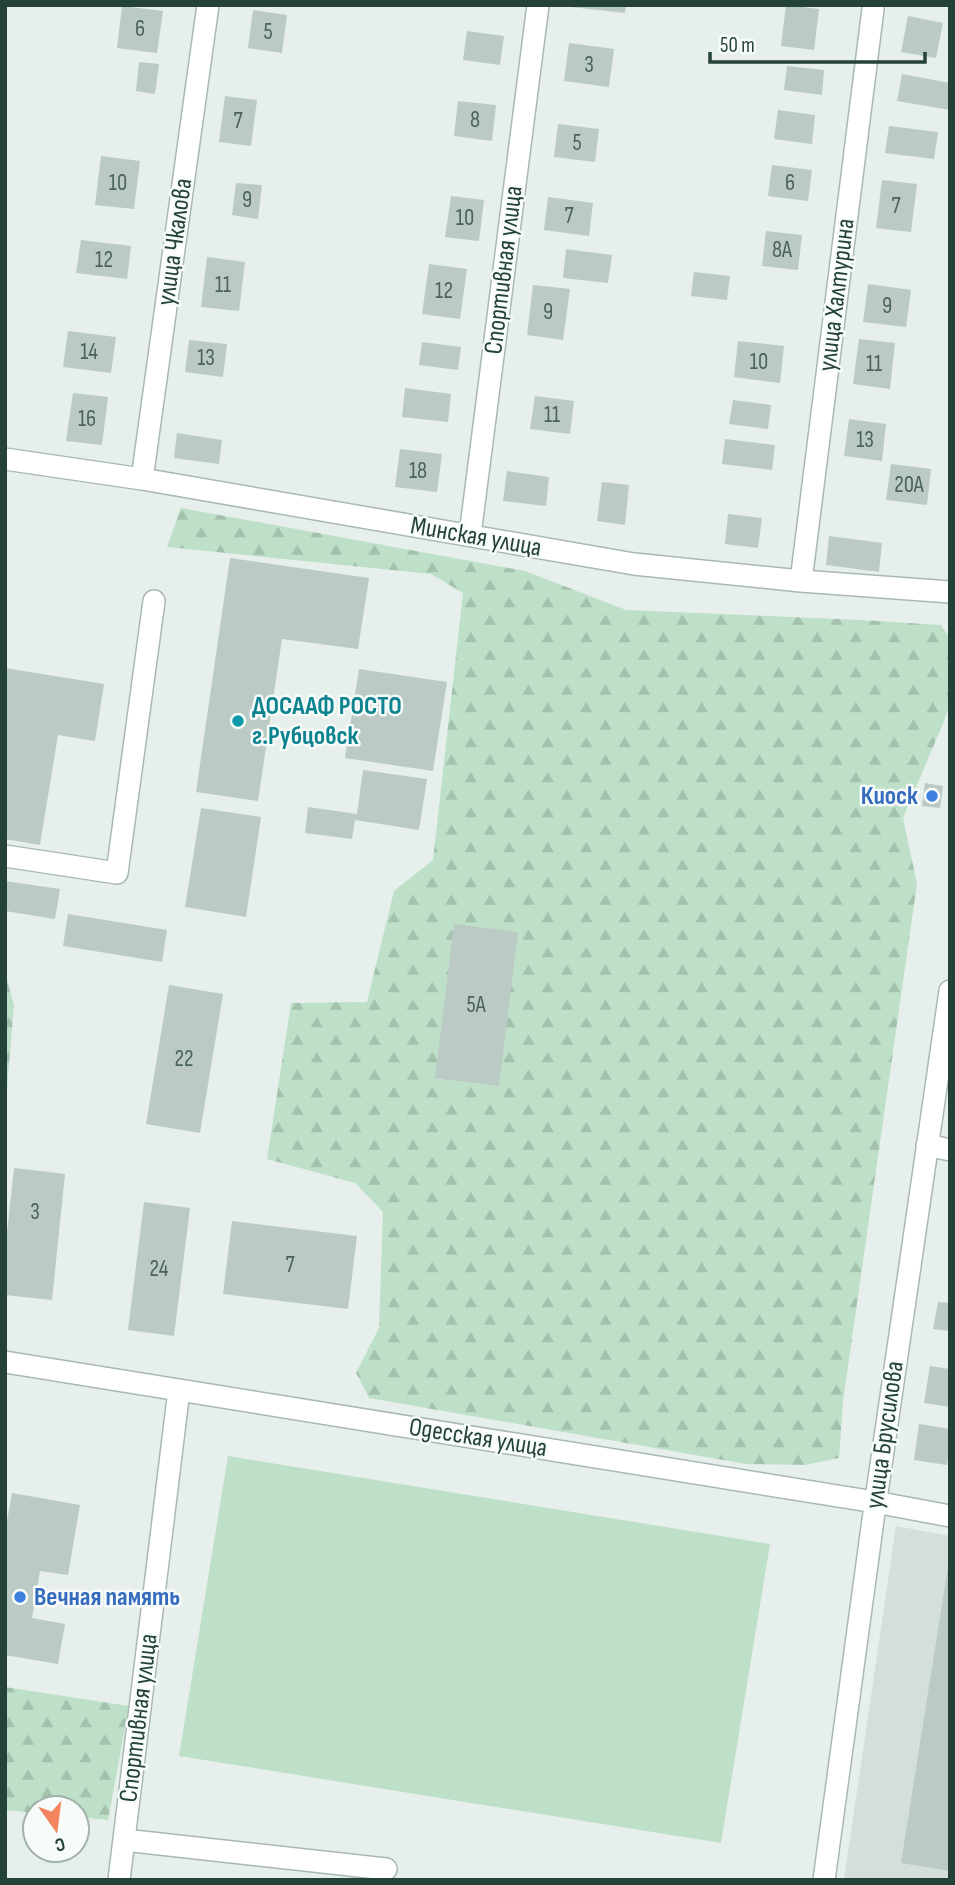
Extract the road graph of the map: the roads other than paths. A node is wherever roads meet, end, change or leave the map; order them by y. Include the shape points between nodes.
1 (208, 5) edge
2 (538, 5) edge
3 (873, 9) dead end
4 (5, 460) edge
5 (142, 479) junction
6 (470, 535) junction
7 (800, 581) junction
8 (950, 592) edge
9 (154, 601) dead end
10 (5, 856) edge
11 (950, 991) edge
12 (927, 1146) junction
13 (950, 1150) edge
14 (5, 1362) edge
15 (180, 1390) junction
16 (875, 1502) junction
17 (950, 1516) edge
18 (124, 1840) junction
19 (386, 1870) dead end
20 (119, 1880) edge
21 (824, 1880) edge

1 - 5 street, улица Чкалова
2 - 6 street, Спортивная улица
3 - 7 street, улица Халтурина
4 - 5 street, Минская улица
5 - 6 street, Минская улица
6 - 7 street, Минская улица via 634,564
7 - 8 street, Минская улица
9 - 10 street via 117,873
11 - 12 street, улица Брусилова
12 - 13 street
12 - 16 street, улица Брусилова
14 - 15 street, Одесская улица
15 - 16 street, Одесская улица
15 - 18 street, Спортивная улица
16 - 17 street, Одесская улица
16 - 21 street, улица Брусилова
18 - 19 street
18 - 20 street, Спортивная улица

